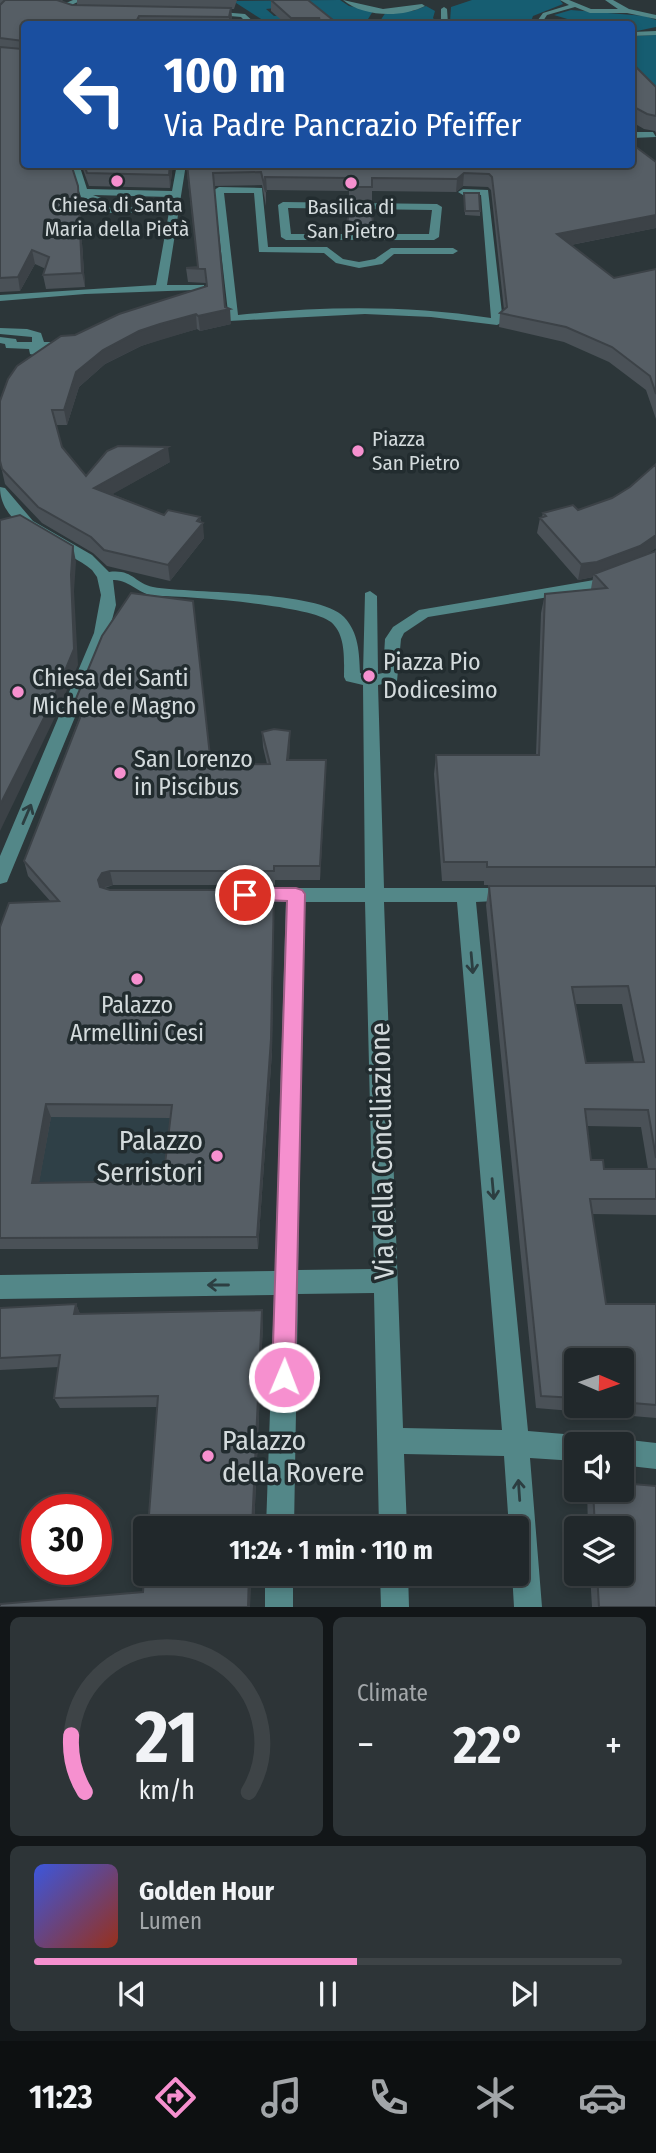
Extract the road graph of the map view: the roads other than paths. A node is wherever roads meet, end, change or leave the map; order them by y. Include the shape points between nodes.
1 (79, 0) edge
2 (346, 0) edge
3 (563, 0) edge
4 (608, 0) edge
5 (422, 6) dead end
6 (572, 6) junction
7 (444, 9) dead end
8 (86, 11) edge
9 (627, 11) junction
10 (199, 13) edge
11 (656, 17) edge
12 (250, 21) edge
13 (445, 21) edge
14 (540, 21) edge
15 (656, 31) edge
16 (635, 34) edge
17 (635, 135) edge
18 (653, 135) edge
19 (75, 168) edge
20 (181, 169) edge
21 (83, 192) junction
22 (463, 192) edge
23 (175, 201) junction
24 (437, 207) joint
25 (453, 251) dead end
26 (161, 288) junction
27 (0, 298) edge
28 (179, 306) edge
29 (0, 331) edge
30 (82, 339) edge
31 (0, 341) edge
32 (37, 341) junction
33 (22, 366) edge
34 (0, 491) edge
35 (655, 562) edge
36 (104, 573) junction
37 (370, 596) dead end
38 (371, 681) junction
39 (0, 877) edge
40 (296, 894) junction
41 (228, 895) edge
42 (375, 895) junction
43 (466, 895) junction
44 (534, 895) edge
45 (385, 1281) junction
46 (286, 1283) junction
47 (0, 1287) edge
48 (390, 1441) junction
49 (516, 1442) junction
50 (564, 1447) edge
51 (634, 1453) edge
52 (656, 1456) edge
53 (281, 1516) edge
54 (393, 1516) edge
55 (279, 1586) edge
56 (394, 1586) edge
57 (279, 1607) edge
58 (395, 1607) edge
59 (528, 1607) edge

1 - 8 street via 60,8
2 - 5 street via 378,14
3 - 6 street
4 - 9 street
6 - 9 street via 599,12
6 - 14 street via 545,14
7 - 13 street
9 - 11 street
10 - 12 street via 241,14
15 - 16 street
17 - 18 street
19 - 21 street
20 - 23 street
21 - 23 street
21 - 23 street via 101,201 107,211
22 - 25 street via 485,192 497,322 361,309 233,318 219,190 259,190 263,250 327,250 339,261 359,264 383,259 391,251
23 - 26 street
24 - 24 street via 434,237 286,237 283,205
26 - 27 street
26 - 28 street via 200,287 201,299
29 - 32 street via 27,332
30 - 32 street via 72,345
31 - 32 street via 12,341 9,346
32 - 33 street
34 - 36 street via 26,522
35 - 38 street via 597,584 424,613 409,620 393,639 391,677
36 - 38 street via 131,579 150,592 205,594 333,614 349,636 352,677
39 -> 36 street via 102,633 109,599
37 - 38 street, Via della Conciliazione
38 - 42 street, Via della Conciliazione
40 - 41 street
40 - 42 street
40 - 46 street
42 - 43 street
42 - 45 street, Via della Conciliazione
43 - 44 street
43 -> 49 street
45 - 46 street
45 - 48 street, Via della Conciliazione
46 -> 47 street
46 - 53 street
48 - 49 street
48 - 54 street, Via della Conciliazione
49 - 50 street
59 -> 49 street
51 - 52 street
55 - 57 street
56 - 58 street

